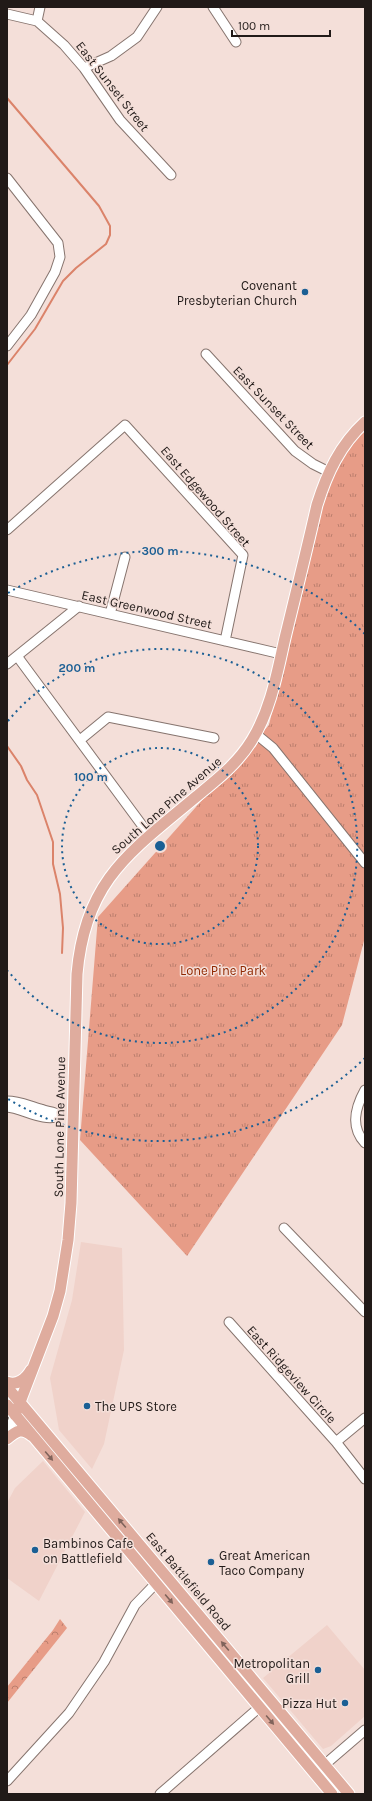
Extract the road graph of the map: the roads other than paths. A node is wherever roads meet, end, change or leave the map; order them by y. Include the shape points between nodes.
1 (40, 7) edge
2 (157, 7) edge
3 (213, 7) edge
4 (7, 14) edge
5 (37, 22) junction
6 (236, 42) dead end
7 (84, 68) junction
8 (171, 175) dead end
9 (7, 178) edge
10 (7, 346) edge
11 (206, 354) dead end
12 (365, 422) edge
13 (329, 472) junction
14 (7, 530) edge
15 (125, 557) dead end
16 (7, 590) edge
17 (79, 606) junction
18 (110, 614) junction
19 (225, 641) junction
20 (281, 654) junction
21 (17, 656) junction
22 (7, 664) edge
23 (256, 734) junction
24 (214, 738) dead end
25 (80, 740) junction
26 (150, 836) junction
27 (365, 863) edge
28 (365, 1090) edge
29 (7, 1101) edge
30 (7, 1107) edge
31 (48, 1114) junction
32 (73, 1116) junction
33 (364, 1142) edge
34 (284, 1228) dead end
35 (365, 1312) edge
36 (229, 1322) dead end
37 (37, 1359) junction
38 (7, 1382) edge
39 (7, 1388) edge
40 (7, 1404) edge
41 (20, 1404) junction
42 (16, 1415) junction
43 (365, 1418) edge
44 (7, 1435) edge
45 (34, 1437) junction
46 (7, 1438) edge
47 (336, 1442) junction
48 (365, 1479) edge
49 (165, 1574) junction
50 (156, 1583) junction
51 (269, 1698) junction
52 (259, 1707) junction
53 (365, 1730) edge
54 (324, 1765) junction
55 (315, 1774) junction
56 (7, 1781) edge
57 (341, 1784) junction
58 (160, 1794) edge
59 (331, 1794) edge
60 (349, 1794) edge

1 - 5 street
2 - 7 street via 137,37 111,56
3 - 6 street
4 - 5 street, East Sunset Street
5 - 7 street, East Sunset Street via 64,45
7 - 8 street, East Sunset Street via 120,120
9 - 10 street via 58,243 60,257 55,272 31,315
11 - 13 street, East Sunset Street via 290,446 306,460
12 - 13 main road, South Lone Pine Avenue via 344,446
13 - 20 main road, South Lone Pine Avenue via 317,505
14 - 19 street, East Edgewood Street via 125,425 243,555
15 - 18 street
16 - 17 street, East Greenwood Street
17 - 18 street, East Greenwood Street
17 - 21 street
18 - 19 street, East Greenwood Street
19 - 20 street, East Greenwood Street
20 - 23 main road, South Lone Pine Avenue via 271,698
21 - 22 street
21 - 25 street
23 - 26 main road, South Lone Pine Avenue via 227,771
23 - 27 street via 273,748
24 - 25 street via 108,717
25 - 26 street
26 - 32 main road, South Lone Pine Avenue via 126,857 110,876 95,900 84,929 77,974
28 - 33 street via 355,1115 356,1129
29 - 31 street via 16,1101
30 - 31 street
31 - 32 street via 54,1112
32 - 37 main road, South Lone Pine Avenue via 70,1216 65,1259 53,1316
34 - 35 street
36 - 47 street, East Ridgeview Circle
37 - 38 main road via 29,1374 22,1380 17,1383
37 - 41 main road, South Lone Pine Avenue
39 - 41 main road, East Battlefield Road
40 - 42 main road, East Battlefield Road
41 - 42 main road, South Lone Pine Avenue
49 -> 41 main road, East Battlefield Road
42 - 44 street, South Lone Pine Avenue
42 - 45 main road, East Battlefield Road
43 - 47 street
45 - 46 main road via 23,1430 17,1430
45 -> 50 main road, East Battlefield Road
47 - 48 street, East Ridgeview Circle
49 - 50 street
51 -> 49 main road, East Battlefield Road
50 -> 52 main road, East Battlefield Road
50 - 56 street via 132,1609 104,1662 78,1700
51 - 52 street
51 - 54 main road, East Battlefield Road
52 -> 55 main road, East Battlefield Road
52 - 58 street
53 - 54 street
54 - 55 street
54 - 57 main road, East Battlefield Road
55 - 59 main road, East Battlefield Road
57 - 59 street
57 - 60 main road, East Battlefield Road

